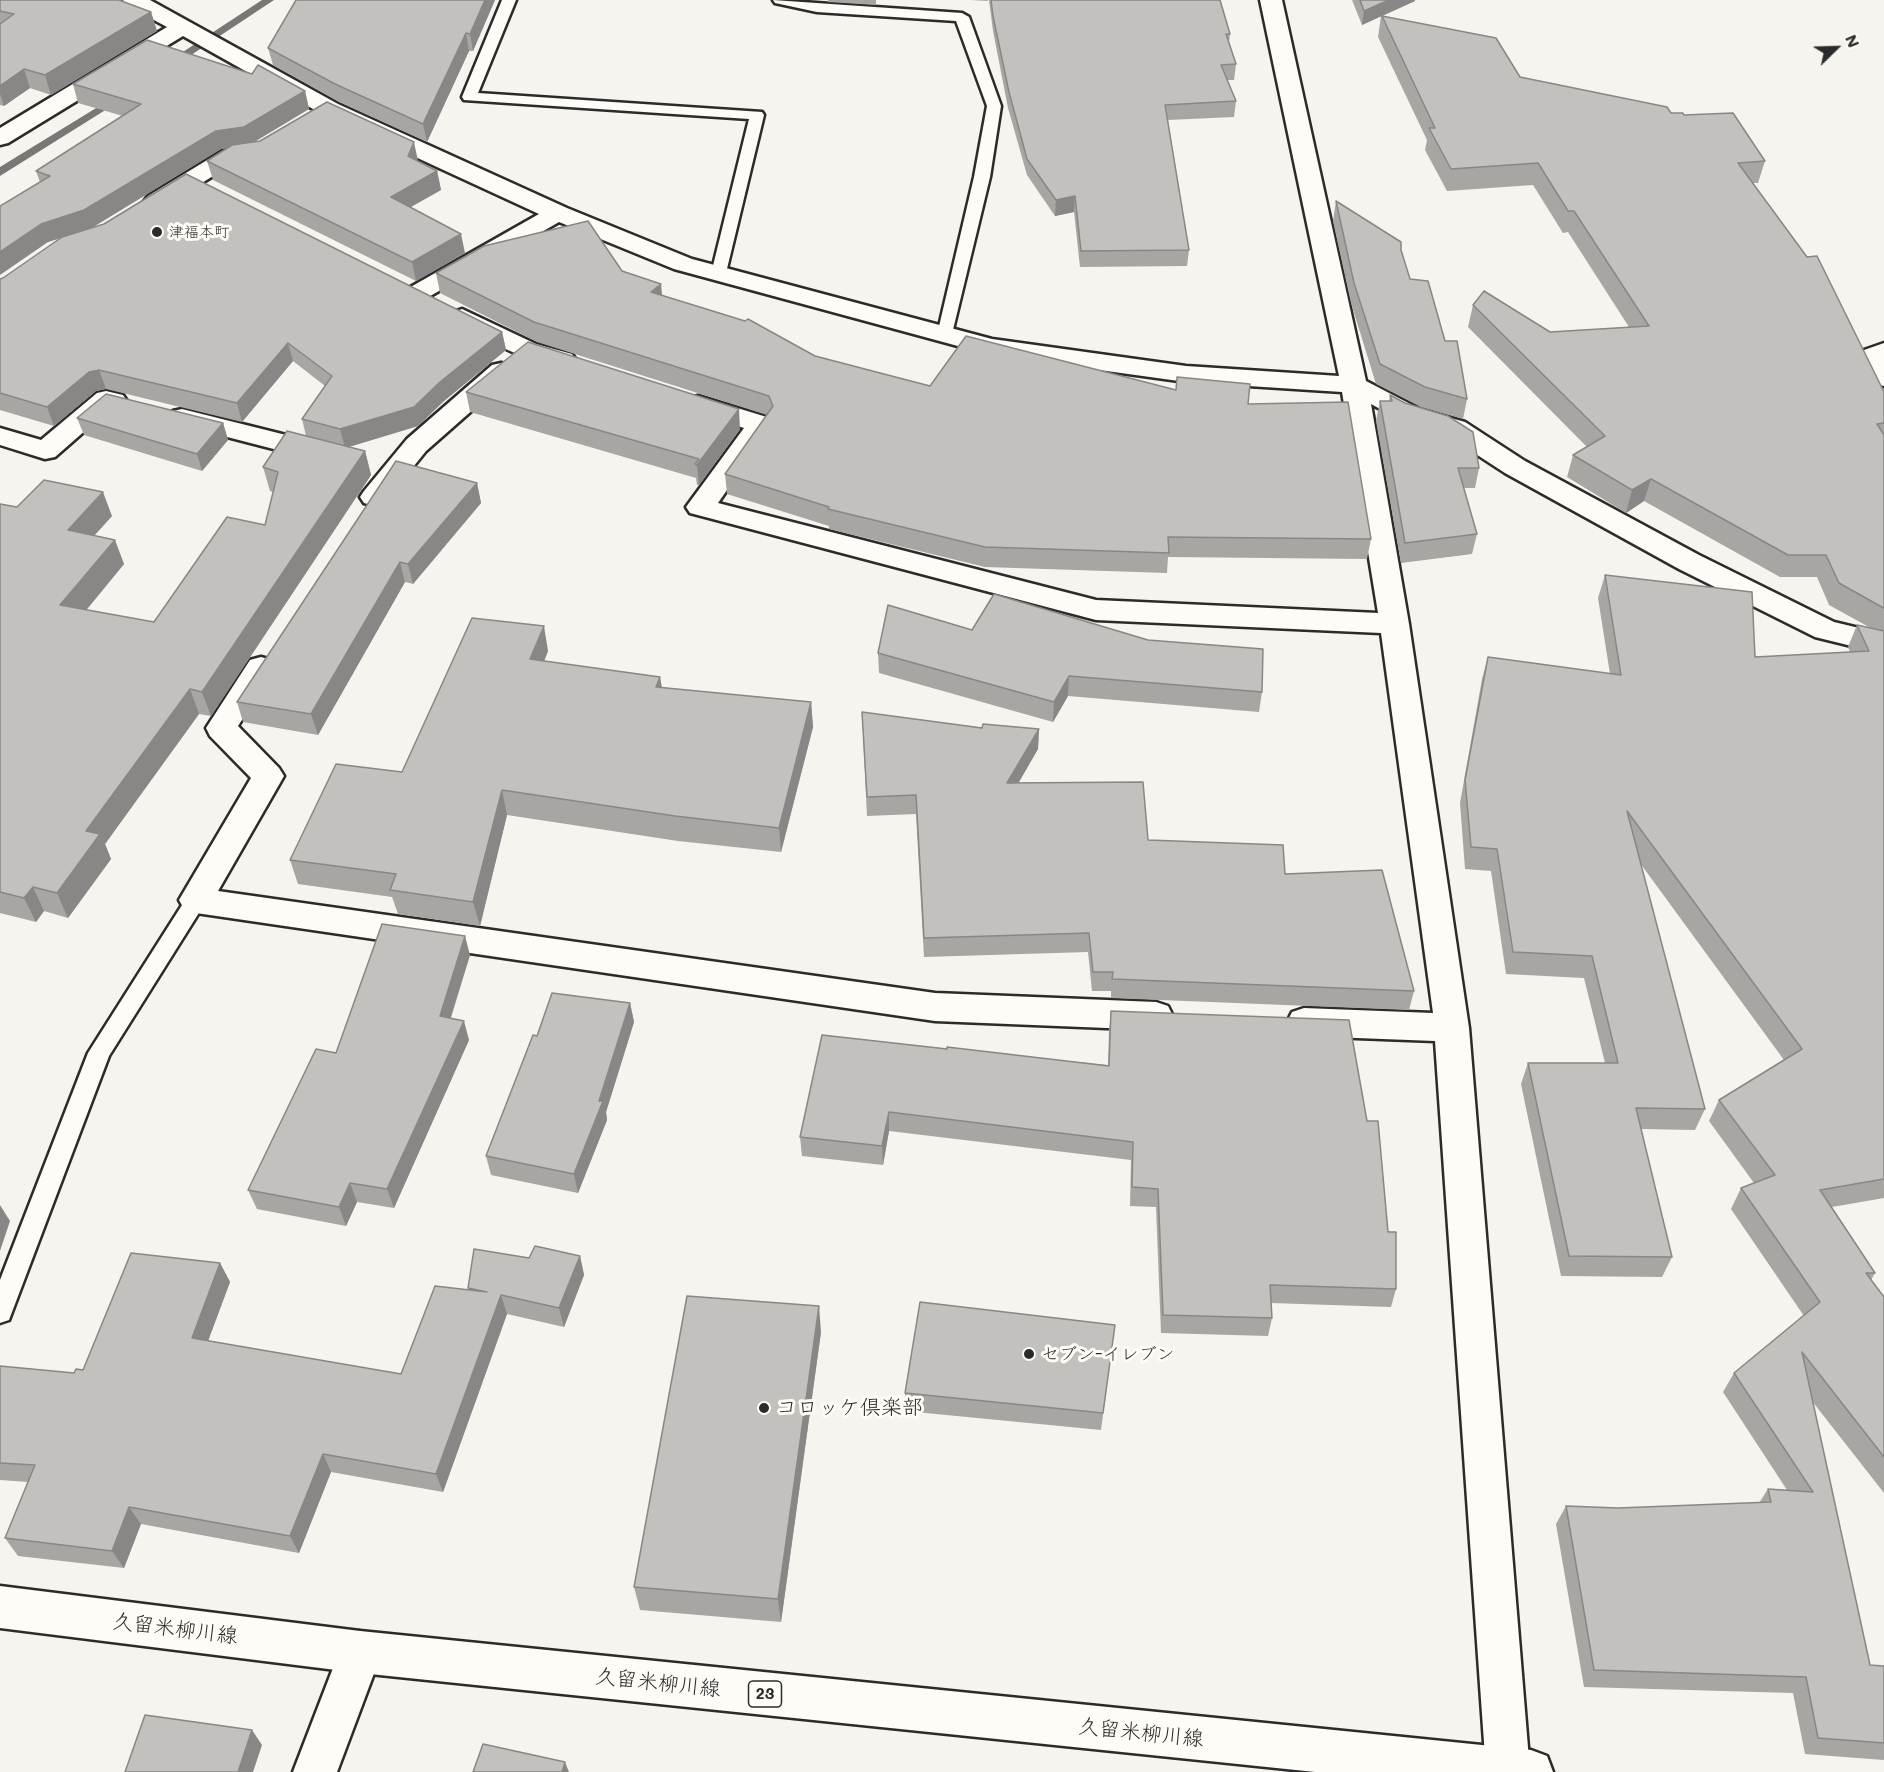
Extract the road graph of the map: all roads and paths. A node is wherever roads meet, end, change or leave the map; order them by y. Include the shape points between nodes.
1 (134, 0) edge
2 (509, 0) edge
3 (780, 0) edge
4 (1272, 0) edge
5 (182, 27) junction
6 (0, 138) edge
7 (275, 142) edge
8 (190, 180) junction
9 (221, 196) edge
10 (140, 211) edge
11 (558, 213) junction
12 (719, 274) junction
13 (945, 335) junction
14 (527, 349) junction
15 (1884, 351) edge
16 (583, 367) edge
17 (1884, 378) edge
18 (1354, 385) junction
19 (671, 396) edge
20 (0, 436) edge
21 (369, 464) junction
22 (359, 520) edge
23 (1394, 624) junction
24 (1884, 644) edge
25 (274, 649) edge
26 (196, 900) junction
27 (1182, 1017) edge
28 (1276, 1021) edge
29 (1452, 1028) junction
30 (0, 1312) edge
31 (0, 1607) edge
32 (360, 1652) junction
33 (1520, 1771) edge
34 (315, 1772) edge

1 - 5 street
2 - 12 lane via 469,97 757,115
3 - 13 lane via 817,8 962,17 994,106 982,177
4 - 18 street
5 - 6 street
5 - 11 street via 320,114
7 - 8 street via 256,153 230,156
8 - 9 street
8 - 10 street
11 - 12 street via 683,264
11 - 14 street via 406,289
12 - 13 street
13 - 18 street via 991,347 1186,374
14 - 16 street
14 - 21 street via 454,409
15 - 17 street via 1873,356
18 - 23 street
18 - 24 street via 1411,415 1455,428 1515,467 1689,562 1825,630
19 - 23 street via 759,424 700,507 1096,610
20 - 21 street via 45,451 106,399
21 - 22 street
23 - 29 street
25 - 26 street via 221,728 268,776
26 - 27 street via 935,1007
26 - 30 lane via 99,1053
28 - 29 street
29 - 33 street
31 - 32 street, 久留米柳川線 / 23
32 - 33 street, 久留米柳川線 / 23
32 - 34 street

